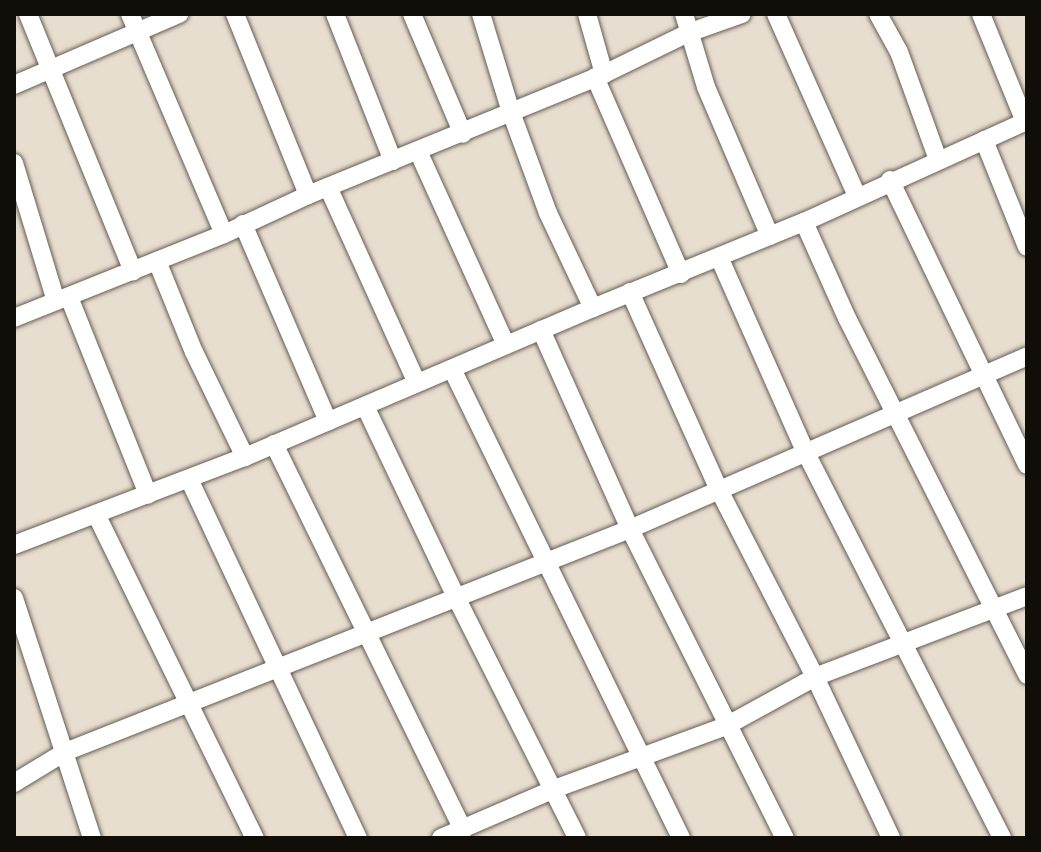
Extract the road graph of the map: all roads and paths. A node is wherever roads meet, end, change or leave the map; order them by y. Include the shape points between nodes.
1 (28, 14) edge
2 (179, 14) edge
3 (235, 14) edge
4 (335, 14) edge
5 (412, 14) edge
6 (481, 14) edge
7 (587, 14) edge
8 (684, 14) edge
9 (742, 14) edge
10 (776, 14) edge
11 (878, 14) edge
12 (981, 14) edge
13 (134, 23) edge
14 (688, 33) junction
15 (50, 70) junction
16 (599, 75) junction
17 (14, 85) edge
18 (511, 112) junction
19 (1026, 122) edge
20 (463, 134) junction
21 (984, 140) junction
22 (418, 151) junction
23 (938, 160) junction
24 (393, 161) junction
25 (14, 163) edge
26 (890, 180) junction
27 (328, 187) junction
28 (308, 195) junction
29 (857, 196) junction
30 (804, 222) junction
31 (243, 224) junction
32 (224, 234) junction
33 (770, 236) junction
34 (1027, 247) edge
35 (719, 257) junction
36 (157, 261) junction
37 (133, 271) junction
38 (681, 274) junction
39 (630, 292) junction
40 (62, 299) junction
41 (593, 308) junction
42 (14, 318) edge
43 (541, 330) junction
44 (506, 345) junction
45 (1027, 356) edge
46 (452, 369) junction
47 (983, 378) junction
48 (417, 383) junction
49 (365, 406) junction
50 (895, 414) junction
51 (328, 421) junction
52 (274, 444) junction
53 (806, 453) junction
54 (245, 457) junction
55 (1027, 465) edge
56 (189, 479) junction
57 (719, 490) junction
58 (148, 495) junction
59 (96, 514) junction
60 (630, 529) junction
61 (14, 545) edge
62 (546, 563) junction
63 (1027, 596) edge
64 (14, 598) edge
65 (457, 599) junction
66 (994, 610) junction
67 (367, 634) junction
68 (21, 644) edge
69 (902, 645) junction
70 (278, 668) junction
71 (1027, 675) edge
72 (815, 677) junction
73 (190, 701) junction
74 (726, 726) junction
75 (65, 752) junction
76 (642, 757) junction
77 (14, 783) edge
78 (554, 789) junction
79 (463, 830) junction
80 (92, 838) edge
81 (255, 838) edge
82 (358, 838) edge
83 (441, 838) edge
84 (577, 838) edge
85 (681, 838) edge
86 (785, 838) edge
87 (891, 838) edge
88 (1002, 838) edge

1 - 15 street
2 - 13 street
3 - 28 street
4 - 24 street
5 - 20 street
6 - 18 street
7 - 16 street
8 - 14 street
9 - 14 street
10 - 29 street
11 - 23 street via 899,52
12 - 19 street
13 - 15 street
13 - 32 street
14 - 16 street
14 - 33 street
15 - 17 street
15 - 37 street
16 - 18 street
16 - 38 street
18 - 20 street
18 - 41 street via 548,213
19 - 21 street
20 - 22 street
21 - 23 street
21 - 34 street
22 - 24 street
22 - 44 street
23 - 26 street
24 - 27 street
25 - 40 street
26 - 29 street
26 - 47 street
27 - 28 street
27 - 48 street
28 - 31 street
29 - 30 street
30 - 33 street
30 - 50 street
31 - 32 street
31 - 51 street
32 - 36 street
33 - 35 street
35 - 38 street
35 - 53 street
36 - 37 street
36 - 54 street
37 - 40 street
38 - 39 street
39 - 41 street
39 - 57 street
40 - 42 street
40 - 58 street
41 - 43 street
43 - 44 street
43 - 60 street
44 - 46 street
45 - 47 street
46 - 48 street
46 - 62 street
47 - 50 street
47 - 55 street
48 - 49 street
49 - 51 street
49 - 65 street
50 - 53 street
50 - 66 street
51 - 52 street
52 - 54 street
52 - 67 street
53 - 57 street
53 - 69 street
54 - 56 street
56 - 58 street
56 - 70 street
57 - 60 street
57 - 72 street
58 - 59 street
59 - 61 street
59 - 73 street
60 - 62 street
60 - 74 street
62 - 65 street
62 - 76 street
63 - 66 street
64 - 68 street
65 - 67 street
65 - 78 street
66 - 69 street
66 - 71 street
67 - 70 street
67 - 79 street
68 - 75 street
69 - 72 street
69 - 88 street
70 - 73 street
70 - 82 street
72 - 74 street
72 - 87 street
73 - 75 street
73 - 81 street
74 - 76 street
74 - 86 street
75 - 77 street
75 - 80 street
76 - 78 street
76 - 85 street
78 - 79 street
78 - 84 street
79 - 83 street

